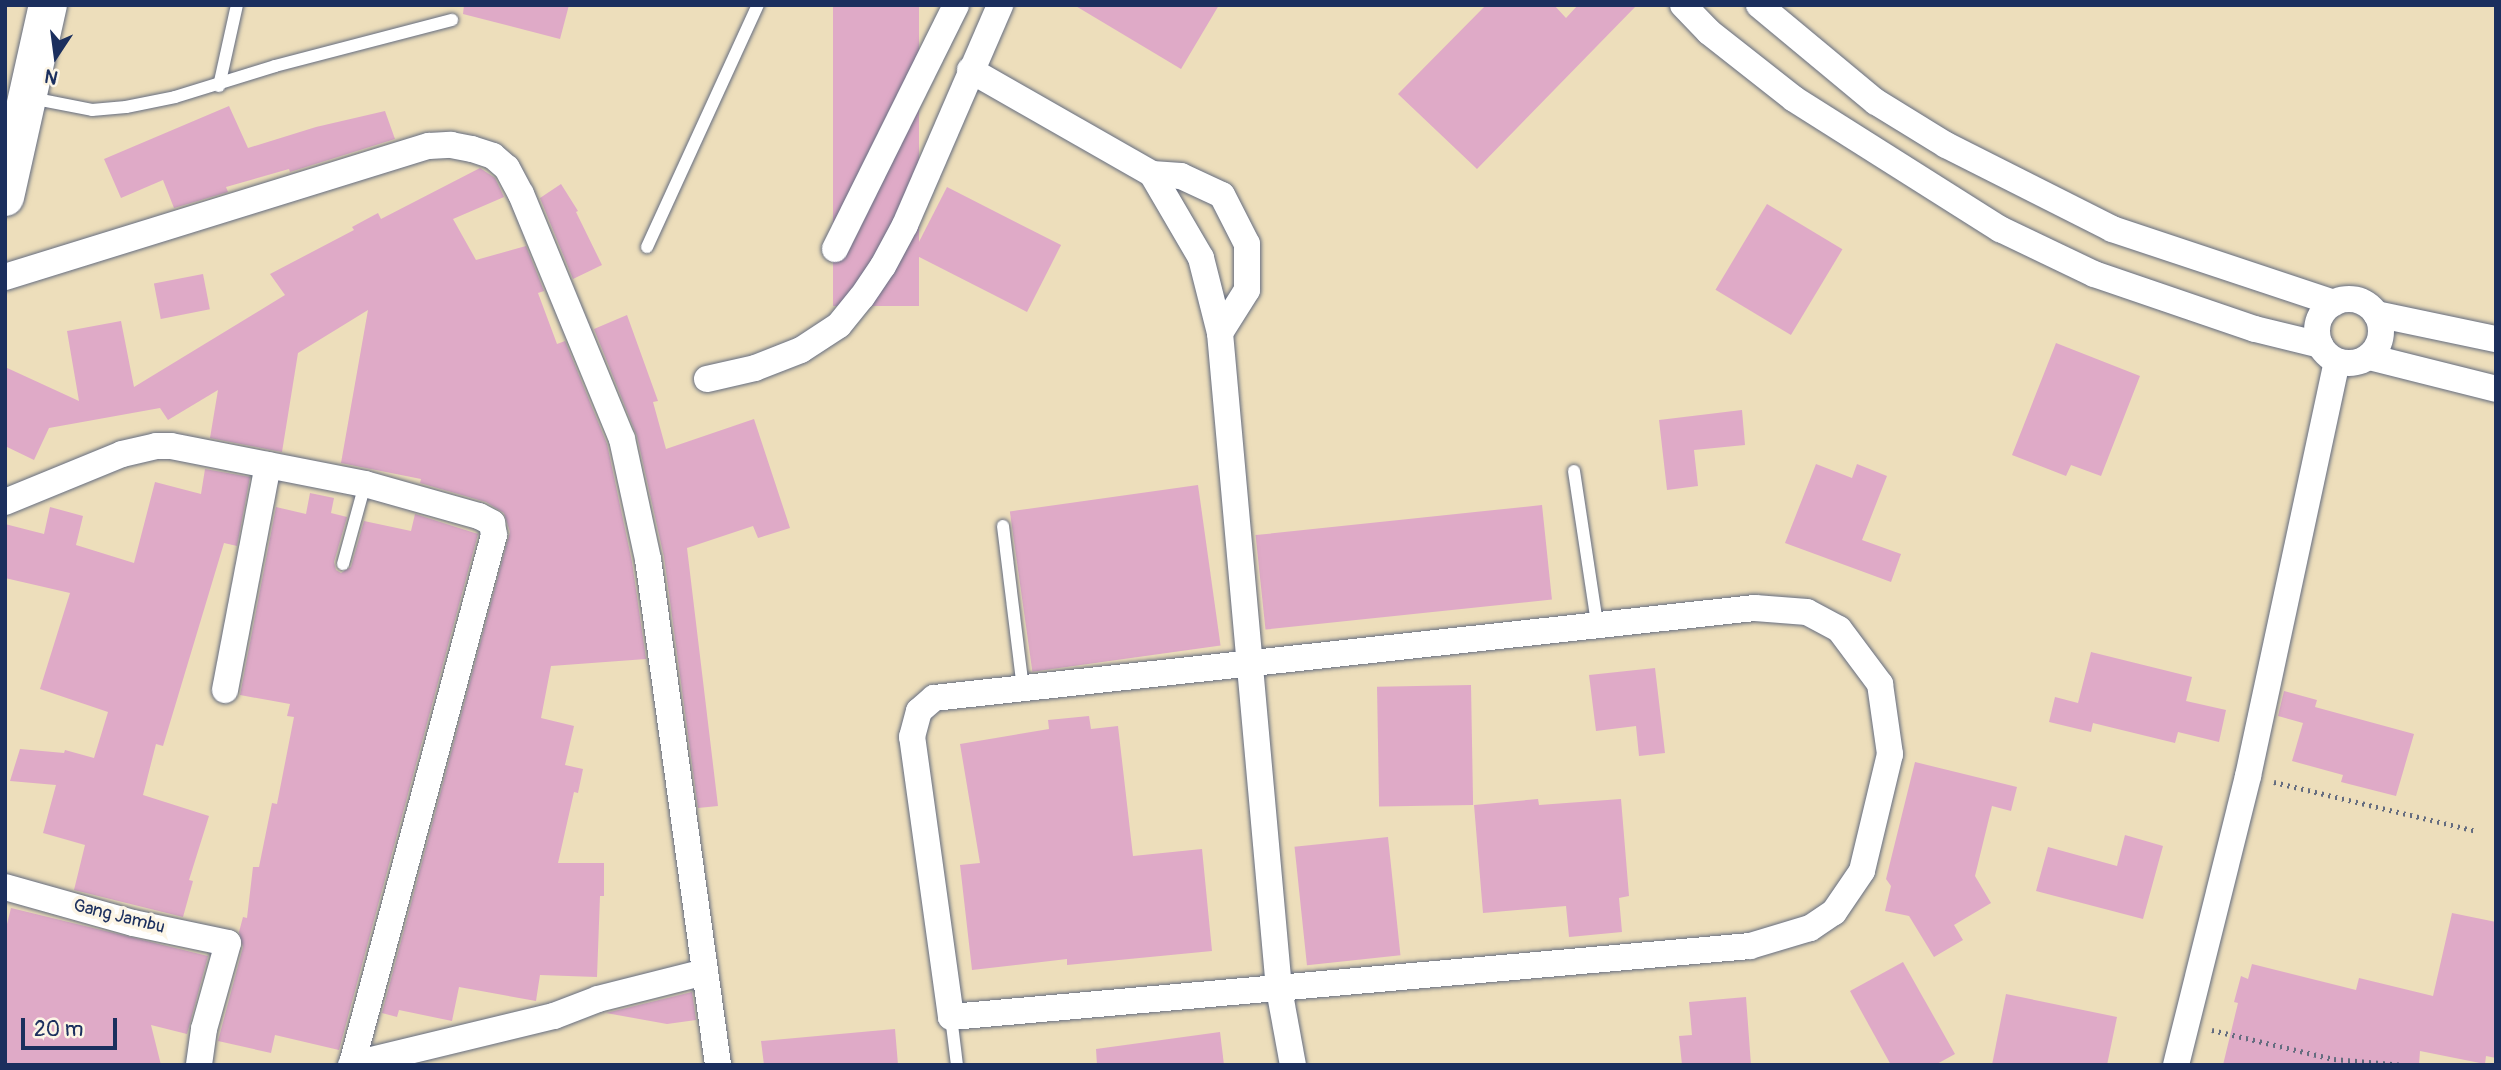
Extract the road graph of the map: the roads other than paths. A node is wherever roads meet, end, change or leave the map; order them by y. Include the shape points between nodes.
1 (48, 5) edge
2 (237, 5) edge
3 (758, 5) edge
4 (956, 5) edge
5 (1000, 5) edge
6 (1683, 5) edge
7 (1759, 5) edge
8 (452, 20) dead end
9 (970, 70) junction
10 (219, 86) junction
11 (16, 101) edge
12 (1152, 174) junction
13 (5, 197) edge
14 (647, 247) dead end
15 (835, 249) dead end
16 (5, 277) edge
17 (2334, 303) junction
18 (2376, 314) junction
19 (1220, 333) junction
20 (2496, 339) edge
21 (2329, 354) junction
22 (2369, 357) junction
23 (707, 379) dead end
24 (2496, 389) edge
25 (268, 465) junction
26 (1574, 471) dead end
27 (365, 484) junction
28 (5, 502) edge
29 (1003, 526) dead end
30 (343, 564) dead end
31 (1597, 623) junction
32 (1248, 663) junction
33 (1023, 688) junction
34 (225, 690) dead end
35 (5, 887) edge
36 (705, 972) junction
37 (1279, 989) junction
38 (951, 1017) junction
39 (199, 1065) edge
40 (352, 1065) edge
41 (718, 1065) edge
42 (957, 1065) edge
43 (1293, 1065) edge
44 (2176, 1065) edge

1 - 11 highway
2 - 10 lane
3 - 14 lane
4 - 15 street
5 - 9 street
6 - 21 street via 1709,32 1794,99 2000,229 2094,274
7 - 17 street via 1876,102 1946,145 2112,229
8 - 10 lane via 275,66
9 - 12 street
9 - 23 street via 905,225 883,266 839,325 801,350 754,369
10 - 11 lane via 92,110
11 - 13 highway
12 - 19 street via 1201,258
12 - 19 street via 1181,176 1222,195 1247,244 1247,290
16 - 36 street via 429,146 472,149 493,156 507,168 622,439 648,559
17 - 18 street via 2357,300
17 - 21 street via 2318,321 2317,334
18 - 20 street
18 - 22 street via 2381,337
19 - 32 street
21 - 22 street via 2354,363
21 - 44 street via 2248,776
22 - 24 street
25 - 27 street
25 - 28 street via 156,446 122,454
25 - 34 street
26 - 31 lane
27 - 30 lane
27 - 40 street via 485,518 495,530
29 - 33 lane
31 - 32 street
31 - 37 street via 1755,608 1807,612 1839,629 1880,684 1890,754 1862,871 1834,912 1810,928 1750,946
32 - 33 street
32 - 37 street
33 - 38 street via 934,698 925,703 914,722 912,737
35 - 39 street, Gang Jambu via 133,923 224,940 227,947
36 - 40 street via 598,999 554,1016
36 - 41 street
37 - 38 street
37 - 43 street
38 - 42 lane

